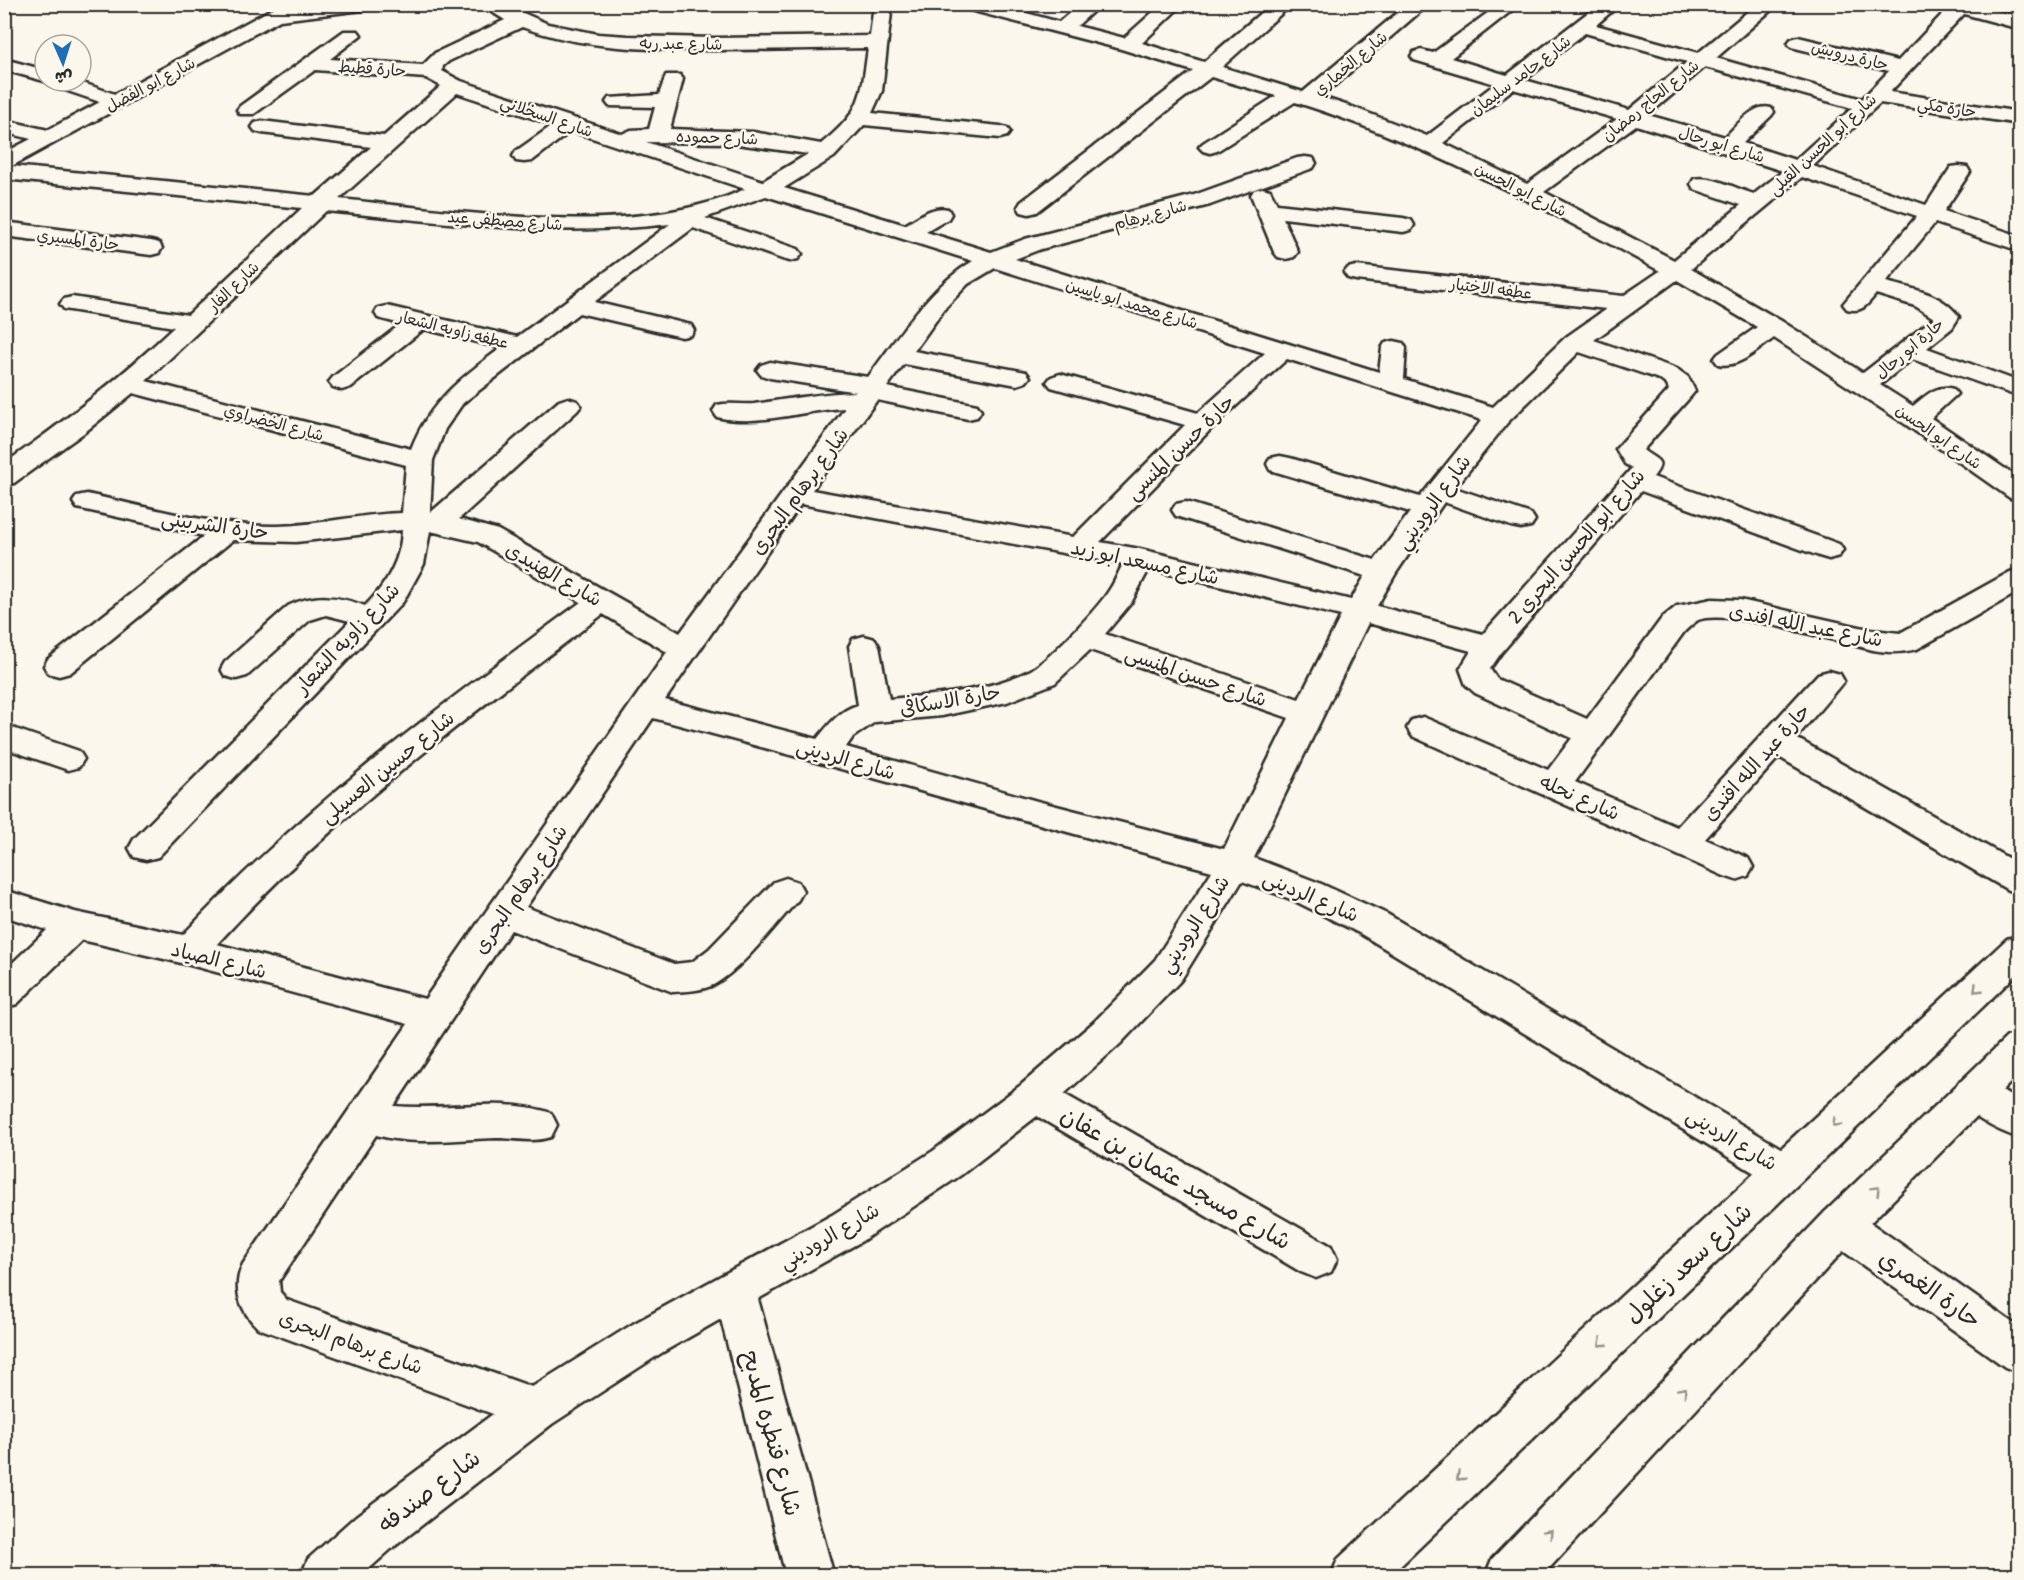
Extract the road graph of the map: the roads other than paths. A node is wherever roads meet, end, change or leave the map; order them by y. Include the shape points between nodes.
1 (296, 4) edge
2 (363, 4) edge
3 (488, 4) edge
4 (883, 4) edge
5 (969, 4) edge
6 (1092, 4) edge
7 (1174, 4) edge
8 (1283, 4) edge
9 (1420, 4) edge
10 (1503, 4) edge
11 (1611, 4) edge
12 (1769, 4) edge
13 (1954, 6) edge
14 (276, 15) junction
15 (521, 20) junction
16 (2019, 23) edge
17 (769, 26) dead end
18 (1584, 27) junction
19 (1063, 28) junction
20 (351, 35) dead end
21 (879, 42) junction
22 (1798, 43) dead end
23 (761, 44) junction
24 (1128, 45) junction
25 (1701, 60) junction
26 (7, 64) dead end
27 (312, 64) junction
28 (1902, 68) junction
29 (1207, 70) junction
30 (432, 72) junction
31 (33, 73) edge
32 (673, 79) dead end
33 (1511, 82) junction
34 (454, 85) junction
35 (521, 85) dead end
36 (93, 93) edge
37 (1300, 97) junction
38 (495, 99) junction
39 (117, 101) junction
40 (666, 101) junction
41 (1870, 101) junction
42 (616, 102) dead end
43 (247, 110) dead end
44 (1764, 112) dead end
45 (1632, 117) junction
46 (860, 118) junction
47 (2019, 118) edge
48 (568, 123) junction
49 (4, 126) edge
50 (262, 127) dead end
51 (1000, 132) dead end
52 (658, 135) junction
53 (607, 136) junction
54 (51, 137) junction
55 (388, 143) junction
56 (1429, 144) junction
57 (1729, 145) junction
58 (1210, 147) dead end
59 (826, 152) junction
60 (524, 156) dead end
61 (4, 162) edge
62 (1305, 163) dead end
63 (1798, 169) junction
64 (4, 172) edge
65 (1959, 172) dead end
66 (1257, 182) junction
67 (1702, 184) dead end
68 (766, 189) junction
69 (1529, 193) junction
70 (1757, 202) junction
71 (320, 204) junction
72 (1029, 207) dead end
73 (1269, 210) junction
74 (940, 214) dead end
75 (1929, 215) junction
76 (694, 217) junction
77 (1403, 225) dead end
78 (4, 230) edge
79 (908, 233) junction
80 (2019, 244) edge
81 (151, 249) dead end
82 (1286, 252) dead end
83 (790, 254) dead end
84 (993, 259) junction
85 (1676, 270) junction
86 (1356, 273) dead end
87 (1873, 285) junction
88 (72, 304) dead end
89 (1626, 304) junction
90 (1855, 304) dead end
91 (574, 305) junction
92 (387, 313) dead end
93 (419, 321) junction
94 (193, 323) junction
95 (1774, 327) junction
96 (682, 330) dead end
97 (1575, 342) junction
98 (520, 345) junction
99 (1394, 348) dead end
100 (1283, 350) junction
101 (1910, 350) junction
102 (897, 355) junction
103 (1727, 359) dead end
104 (770, 370) dead end
105 (1017, 377) dead end
106 (342, 382) dead end
107 (1060, 382) dead end
108 (1391, 383) junction
109 (128, 384) junction
110 (1864, 385) junction
111 (2018, 390) edge
112 (870, 392) junction
113 (1944, 394) dead end
114 (568, 406) dead end
115 (726, 411) dead end
116 (968, 411) dead end
117 (1498, 417) junction
118 (1914, 418) junction
119 (1203, 422) junction
120 (420, 460) junction
121 (1280, 464) dead end
122 (4, 477) edge
123 (1635, 480) junction
124 (2019, 492) edge
125 (795, 495) junction
126 (1432, 499) junction
127 (87, 502) dead end
128 (1186, 510) dead end
129 (1521, 520) dead end
130 (426, 522) junction
131 (227, 531) junction
132 (1079, 547) junction
133 (1829, 550) dead end
134 (1140, 558) junction
135 (1382, 572) junction
136 (2019, 578) edge
137 (600, 601) junction
138 (1359, 611) junction
139 (370, 618) junction
140 (1085, 638) junction
141 (864, 646) dead end
142 (1490, 646) junction
143 (685, 649) junction
144 (59, 666) dead end
145 (236, 669) dead end
146 (1829, 681) dead end
147 (646, 706) junction
148 (875, 711) junction
149 (1307, 713) junction
150 (1423, 728) dead end
151 (1592, 734) junction
152 (4, 736) edge
153 (1775, 740) junction
154 (825, 752) junction
155 (68, 759) dead end
156 (1554, 786) junction
157 (1682, 843) junction
158 (146, 848) dead end
159 (1234, 864) junction
160 (1736, 867) dead end
161 (2019, 880) edge
162 (786, 891) dead end
163 (4, 903) edge
164 (503, 912) junction
165 (75, 925) junction
166 (2019, 949) edge
167 (190, 951) junction
168 (4, 994) edge
169 (433, 1016) junction
170 (2019, 1048) edge
171 (1973, 1092) junction
172 (1035, 1096) junction
173 (367, 1116) junction
174 (2019, 1122) edge
175 (537, 1125) dead end
176 (1785, 1171) junction
177 (1840, 1225) junction
178 (1316, 1259) dead end
179 (735, 1290) junction
180 (2019, 1353) edge
181 (536, 1408) junction
182 (325, 1575) edge
183 (810, 1575) edge
184 (1355, 1575) edge
185 (1509, 1575) edge

1 - 14 street, شارع ابو الفضل
2 - 14 street
3 - 15 street, شارع عبد ربه
4 - 21 street, شارع مصطفى عيد
5 - 19 street, شارع ابو الحسن
6 - 19 street
7 - 24 street
8 - 29 street
9 - 37 street, شارع الخماري
10 - 33 street, شارع ابو رحال via 1503,11 1428,58
11 - 18 street, شارع حامد سليمان
12 - 25 street, شارع الحاج رمضان
13 - 16 street
13 - 28 street, شارع ابو الحسن القبلى
14 - 39 street, شارع ابو الفضل
15 - 23 street, شارع عبد ربه via 583,37 627,42
15 - 30 street via 442,57 433,64
17 - 23 street
18 - 25 street, حارة مكي
18 - 33 street, شارع حامد سليمان
19 - 24 street, شارع ابو الحسن
20 - 27 street, حارة قطيط
21 - 23 street, شارع عبد ربه
21 - 46 street, شارع مصطفى عيد via 872,96
22 - 28 street, حارة درويش
24 - 29 street, شارع ابو الحسن
25 - 41 street, حارة مكي
25 - 45 street, شارع الحاج رمضان
26 - 31 street
27 - 30 street, حارة قطيط
27 - 43 street, حارة قطيط
28 - 41 street, شارع ابو الحسن القبلى
29 - 37 street, شارع ابو الحسن
29 - 72 street
30 - 34 street, شارع السخلاني
32 - 40 street
33 - 45 street, شارع ابو رحال
33 - 56 street, شارع حامد سليمان
34 - 38 street, شارع السخلاني
34 - 55 street, شارع الفار
35 - 38 street
36 - 39 street
37 - 56 street, شارع ابو الحسن
37 - 58 street, شارع الخماري
38 - 48 street, شارع السخلاني
39 - 54 street, شارع ابو الفضل
40 - 42 street
40 - 52 street
41 - 47 street, حارة مكي
41 - 63 street, شارع ابو الحسن القبلى
44 - 57 street
45 - 57 street, شارع ابو رحال
45 - 69 street, شارع الحاج رمضان
46 - 51 street
46 - 59 street, شارع مصطفى عيد
48 - 53 street, شارع السخلاني
48 - 60 street
49 - 54 street
50 - 55 street
52 - 53 street, شارع حموده
52 - 59 street, شارع حموده via 760,138
53 - 68 street, شارع السخلاني
54 - 61 street, شارع ابو الفضل
55 - 71 street, شارع الفار
56 - 69 street, شارع ابو الحسن
57 - 63 street, شارع ابو رحال
59 - 68 street, شارع مصطفى عيد
62 - 66 street, شارع برهام
63 - 70 street, شارع ابو الحسن القبلى
63 - 75 street, شارع ابو رحال
64 - 71 street, شارع مصطفى عيد
65 - 75 street
66 - 73 street
66 - 84 street, شارع برهام via 1033,244
67 - 70 street
68 - 76 street, شارع مصطفى عيد
68 - 79 street, شارع محمد ابو ياسين
69 - 85 street, شارع ابو الحسن
70 - 85 street, شارع ابو الحسن القبلى
71 - 76 street, شارع مصطفى عيد via 559,225
71 - 94 street, شارع الفار
73 - 77 street
73 - 82 street
74 - 79 street
75 - 80 street, شارع ابو رحال
75 - 87 street
76 - 83 street
76 - 91 street, شارع زاويه الشعار
78 - 81 street, حارة المسيري
79 - 84 street, شارع محمد ابو ياسين
84 - 100 street, شارع محمد ابو ياسين
84 - 102 street, شارع برهام البحرى via 960,279
85 - 89 street, شارع الروديني
85 - 95 street, شارع ابو الحسن
86 - 89 street, عطفه الاختيار
87 - 90 street
87 - 101 street, حارة ابو رحال via 1930,303 1947,317
88 - 94 street
89 - 97 street, شارع الروديني
91 - 96 street
91 - 98 street, شارع زاويه الشعار
92 - 93 street, عطفه زاويه الشعار
93 - 98 street, عطفه زاويه الشعار
93 - 106 street
94 - 109 street, شارع الفار
95 - 103 street
95 - 110 street, شارع ابو الحسن
97 - 117 street, شارع الروديني
97 - 123 street, شارع ابو الحسن البحرى 2 via 1668,374 1679,382 1682,392 1629,449 1647,466
98 - 120 street, شارع زاويه الشعار via 454,398 432,428
99 - 108 street
100 - 108 street, شارع محمد ابو ياسين
100 - 119 street, حارة حسن المنسى
101 - 110 street, حارة ابو رحال
101 - 111 street
102 - 105 street
102 - 112 street, شارع برهام البحرى
104 - 112 street
107 - 119 street
108 - 117 street, شارع محمد ابو ياسين
109 - 120 street, شارع الخضراوي
109 - 122 street, شارع الفار
110 - 118 street, شارع ابو الحسن
112 - 115 street via 777,410
112 - 116 street
112 - 125 street, شارع برهام البحرى
113 - 118 street
114 - 130 street
117 - 126 street, شارع الروديني
118 - 124 street, شارع ابو الحسن
119 - 132 street, حارة حسن المنسى
120 - 130 street, شارع زاويه الشعار
121 - 126 street
123 - 133 street
123 - 142 street, شارع ابو الحسن البحرى 2
125 - 132 street, شارع مسعد ابو زيد
125 - 143 street, شارع برهام البحرى
126 - 129 street
126 - 135 street, شارع الروديني
127 - 131 street, حارة الشربينى
128 - 135 street
130 - 131 street, حارة الشربينى via 293,534
130 - 137 street, شارع الهنيدى via 488,536
130 - 139 street, شارع زاويه الشعار via 417,533 410,564 393,594
131 - 144 street
132 - 134 street, شارع مسعد ابو زيد
134 - 138 street, شارع مسعد ابو زيد
134 - 140 street, حارة الاسكافى via 1121,596
135 - 138 street, شارع الروديني
136 - 151 street, شارع عبد الله افندى via 1906,642 1873,640 1740,609 1712,608 1688,613 1673,625
137 - 143 street, شارع الهنيدى
137 - 167 street, شارع حسين العسيلى via 417,739 343,801 266,870
138 - 142 street, شارع مسعد ابو زيد
138 - 149 street, شارع الروديني
139 - 145 street via 335,606 310,607
139 - 158 street, شارع زاويه الشعار
140 - 148 street, حارة الاسكافى via 1044,676 996,695
140 - 149 street, شارع حسن المنسى
141 - 148 street
142 - 151 street, شارع ابو الحسن البحرى 2 via 1475,669 1486,687
143 - 147 street, شارع برهام البحرى
146 - 153 street, حارة عبد الله افندى
147 - 154 street, شارع الردينى
147 - 164 street, شارع برهام البحرى
148 - 154 street, حارة الاسكافى via 861,715 842,729
149 - 159 street, شارع الروديني
150 - 156 street, شارع نحله
151 - 156 street, شارع عبد الله افندى
152 - 155 street
153 - 157 street, حارة عبد الله افندى
153 - 161 street
154 - 159 street, شارع الردينى
156 - 157 street, شارع نحله
157 - 160 street, شارع نحله
159 - 172 street, شارع الروديني via 1168,970 1107,1033
159 - 176 street, شارع الردينى via 1305,891 1374,924
162 - 164 street via 722,959 701,975 673,978
163 - 165 street, شارع الصياد
164 - 169 street, شارع برهام البحرى
165 - 167 street, شارع الصياد
165 - 168 street
166 -> 176 street, شارع سعد زغلول
167 - 169 street, شارع الصياد
169 - 173 street, شارع برهام البحرى
170 - 171 street
171 - 174 street
177 -> 171 street
172 - 178 street, شارع مسجد عثمان بن عفان
172 - 179 street, شارع الروديني via 937,1170 847,1228
173 - 175 street via 394,1123 504,1121
173 - 181 street, شارع برهام البحرى via 258,1277 262,1305 273,1314
176 -> 184 street, شارع سعد زغلول
177 - 180 street, حارة الغمري
185 -> 177 street
179 - 181 street, شارع الروديني via 648,1338
179 - 183 street, شارع قنطره المدبح
181 - 182 street, شارع صندفه via 373,1533

